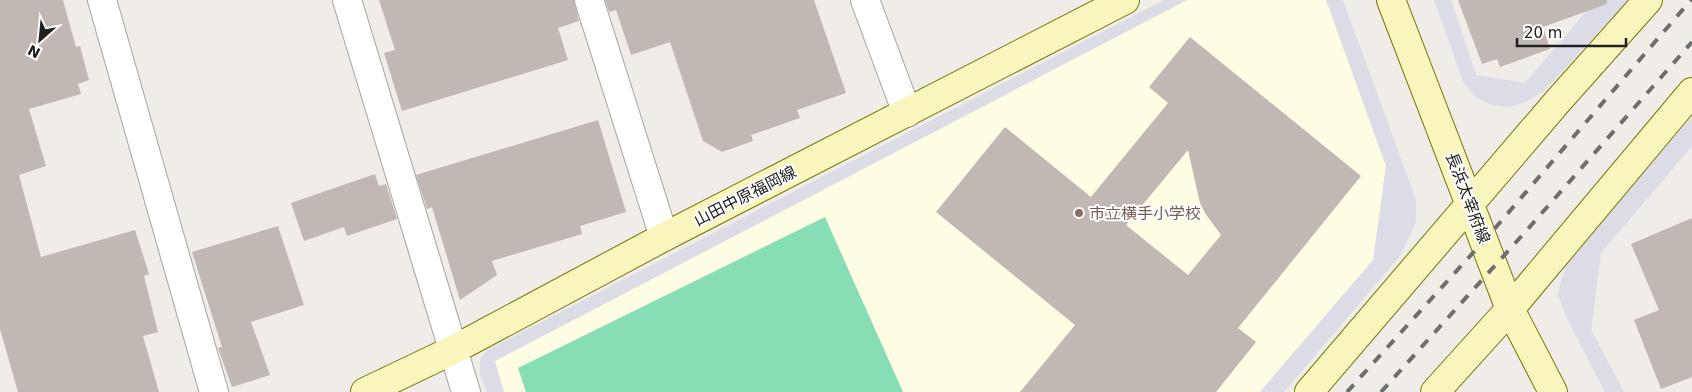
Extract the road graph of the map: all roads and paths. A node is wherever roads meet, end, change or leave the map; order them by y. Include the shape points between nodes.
1 (102, 0) edge
2 (347, 0) edge
3 (588, 0) edge
4 (865, 0) edge
5 (1126, 0) edge
6 (1391, 0) edge
7 (1648, 0) edge
8 (1692, 92) edge
9 (907, 113) junction
10 (1470, 204) junction
11 (664, 238) junction
12 (1510, 309) junction
13 (453, 350) junction
14 (214, 392) edge
15 (365, 392) edge
16 (466, 392) edge
17 (1309, 392) edge
18 (1435, 392) edge
19 (1553, 392) edge

1 - 14 street
2 - 13 street
3 - 11 street
4 - 9 street
5 - 9 street, 山田中原福岡線
6 - 10 street, 長浜太宰府線
7 - 10 street
8 - 12 street
9 - 11 street, 山田中原福岡線
10 - 12 street, 長浜太宰府線
10 - 17 street
11 - 13 street, 山田中原福岡線
12 - 18 street
12 - 19 street, 長浜太宰府線
13 - 15 street, 山田中原福岡線
13 - 16 street

